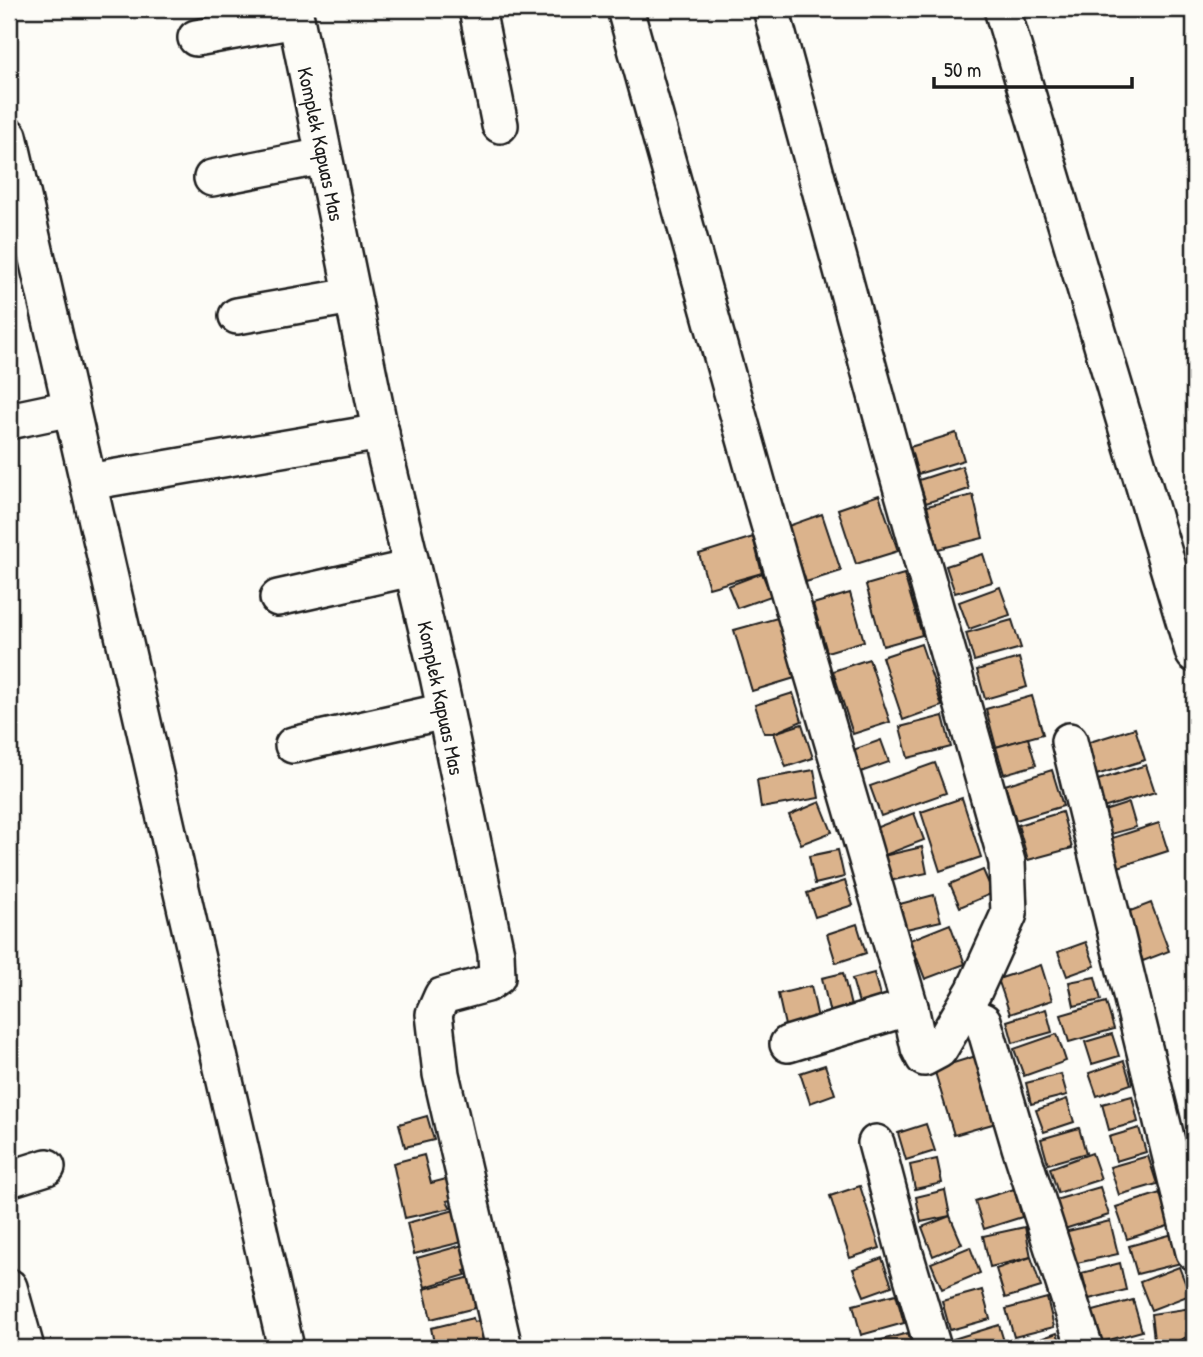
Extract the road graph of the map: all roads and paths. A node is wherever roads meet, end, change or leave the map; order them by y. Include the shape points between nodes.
1 (477, 9) edge
2 (625, 9) edge
3 (771, 9) edge
4 (1002, 9) edge
5 (295, 15) edge
6 (196, 38) dead end
7 (500, 125) dead end
8 (9, 136) edge
9 (324, 156) junction
10 (212, 178) dead end
11 (352, 296) junction
12 (237, 316) dead end
13 (71, 408) junction
14 (9, 421) edge
15 (381, 432) junction
16 (88, 482) junction
17 (412, 568) junction
18 (278, 598) dead end
19 (1194, 654) edge
20 (445, 711) junction
21 (1069, 741) dead end
22 (293, 745) dead end
23 (910, 1007) junction
24 (983, 1021) dead end
25 (788, 1044) dead end
26 (876, 1143) dead end
27 (47, 1167) dead end
28 (9, 1179) edge
29 (1194, 1252) edge
30 (9, 1287) edge
31 (26, 1348) edge
32 (286, 1348) edge
33 (504, 1348) edge
34 (933, 1348) edge
35 (1085, 1348) edge

1 - 7 street
2 - 23 street
3 - 23 street via 1007,862 1009,914 974,991 939,1050 924,1058
4 - 19 street
5 - 6 street
5 - 9 street, Komplek Kapuas Mas
8 - 13 street
9 - 10 street
9 - 11 street, Komplek Kapuas Mas
11 - 12 street
11 - 15 street, Komplek Kapuas Mas
13 - 14 street
13 - 16 street
15 - 16 street
15 - 17 street, Komplek Kapuas Mas
16 - 32 street
17 - 18 street
17 - 20 street, Komplek Kapuas Mas
20 - 22 street
20 - 33 street, Komplek Kapuas Mas via 496,953 497,977 442,996 433,1014 441,1074
21 - 29 street
23 - 25 street
24 - 35 street
26 - 34 street
27 - 28 street
30 - 31 street

